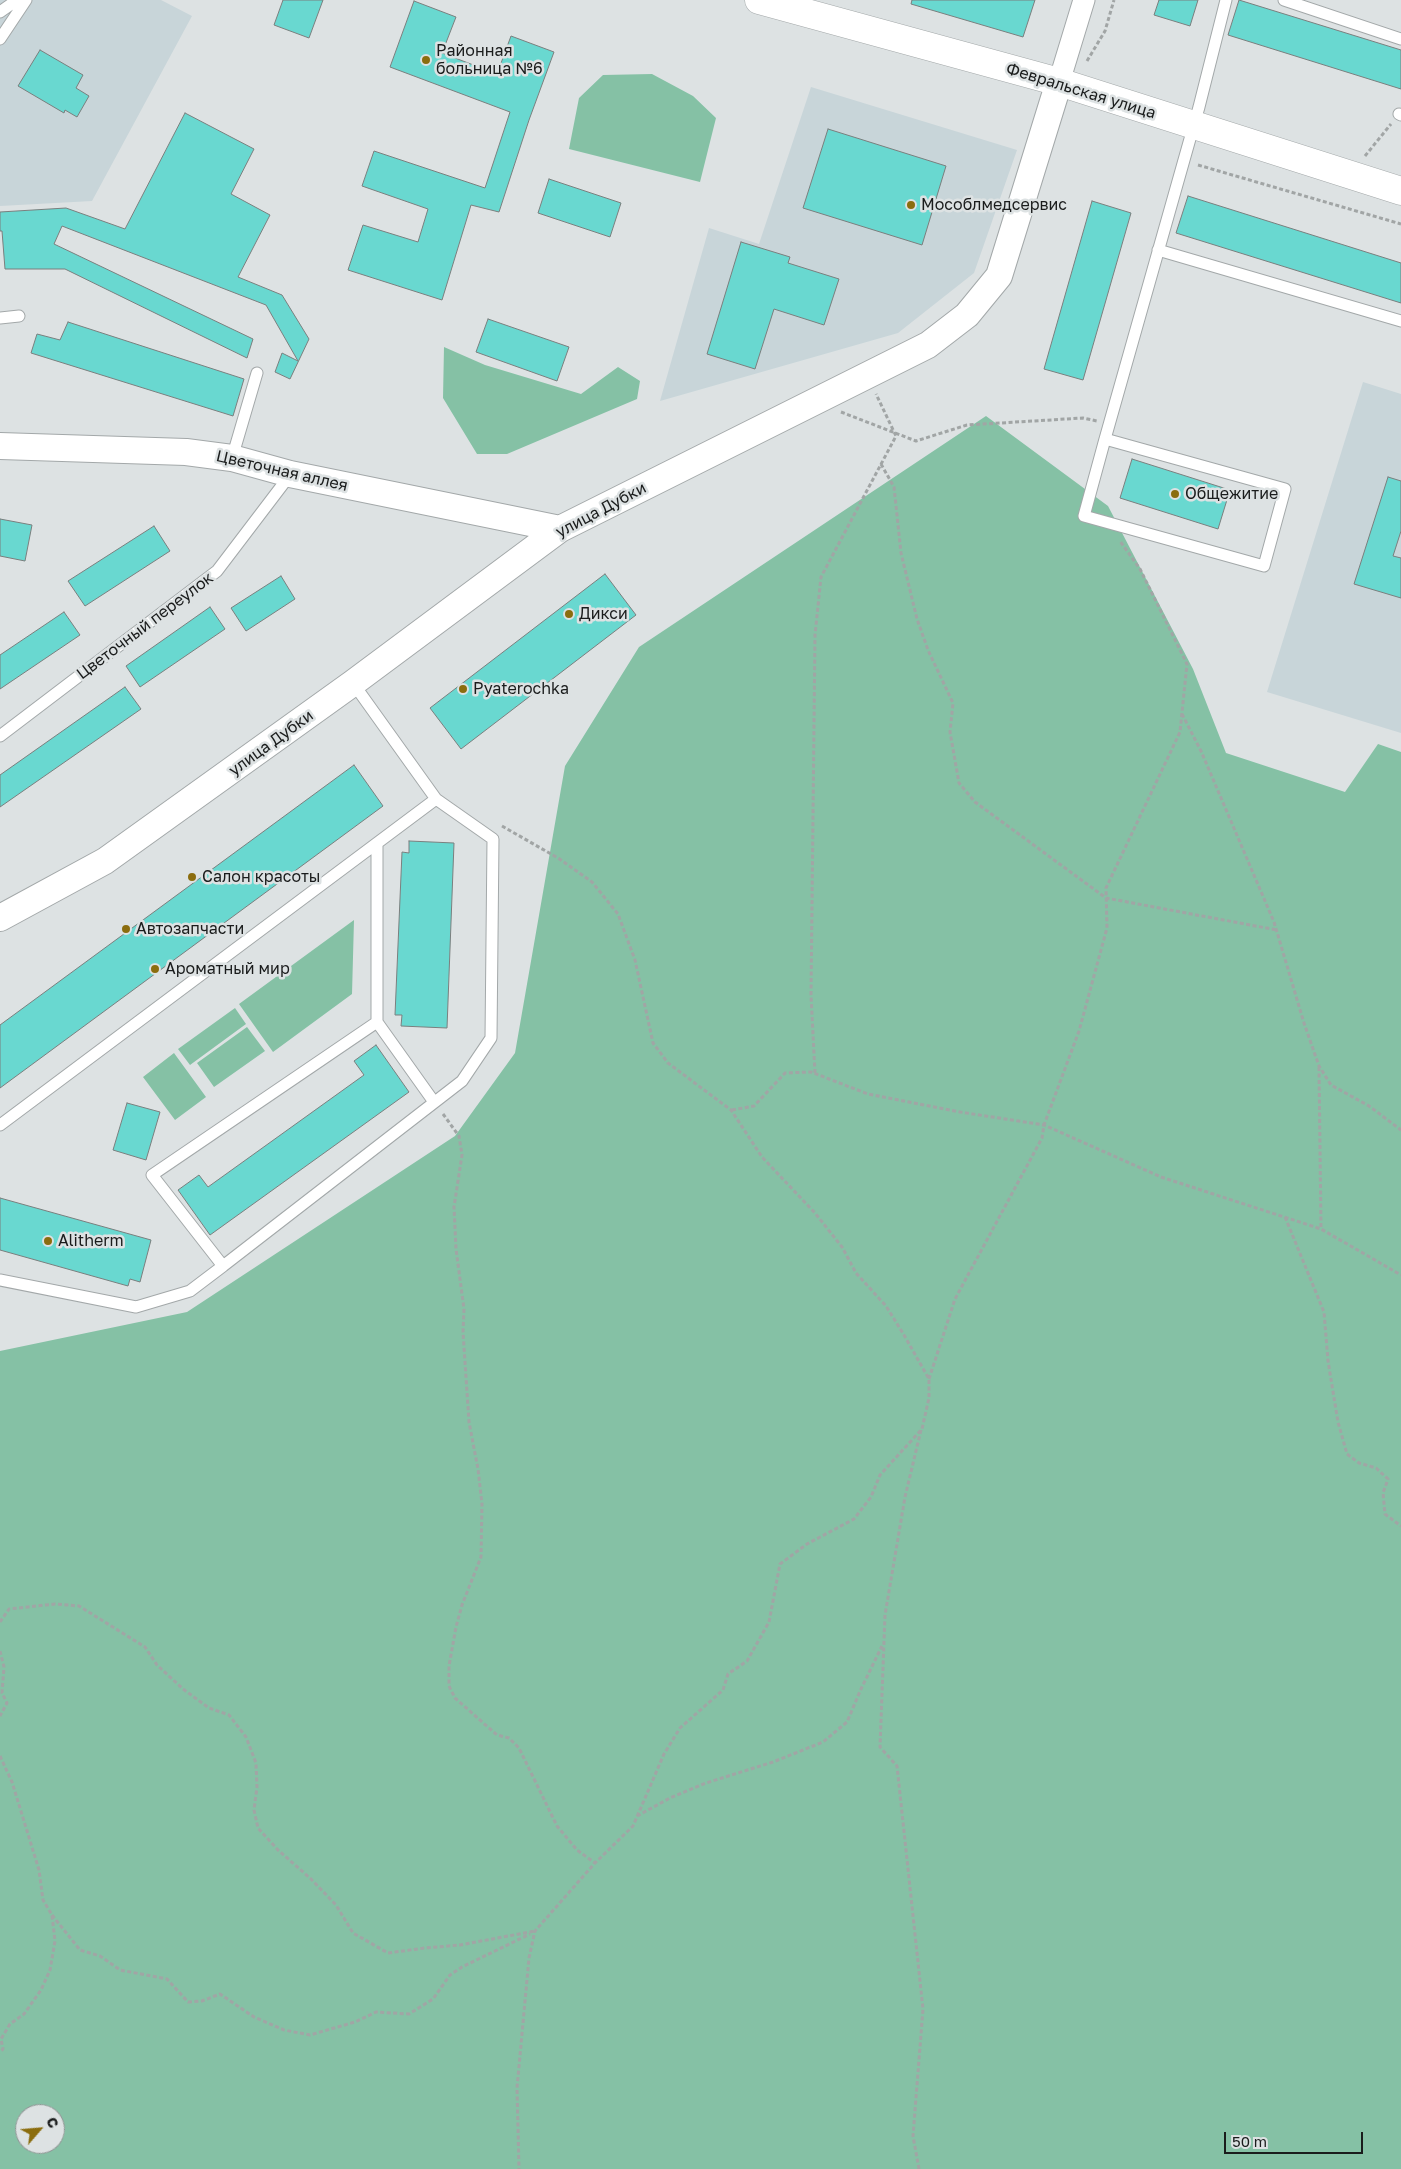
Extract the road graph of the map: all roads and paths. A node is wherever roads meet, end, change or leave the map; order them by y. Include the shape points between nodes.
1 (17, 0) edge
2 (26, 0) edge
3 (759, 0) edge
4 (1084, 0) edge
5 (1114, 0) edge
6 (1226, 0) edge
7 (1284, 0) edge
8 (0, 12) edge
9 (0, 38) edge
10 (1401, 39) edge
11 (1083, 68) dead end
12 (1060, 82) junction
13 (1400, 114) edge
14 (1193, 125) junction
15 (1364, 159) dead end
16 (1183, 160) junction
17 (1401, 191) edge
18 (1401, 224) edge
19 (1158, 250) junction
20 (19, 316) dead end
21 (0, 318) edge
22 (1401, 321) edge
23 (257, 373) dead end
24 (867, 376) junction
25 (815, 402) junction
26 (1109, 425) junction
27 (895, 432) junction
28 (1105, 439) junction
29 (0, 446) edge
30 (232, 458) junction
31 (882, 464) junction
32 (290, 474) junction
33 (1107, 522) junction
34 (560, 530) junction
35 (354, 683) junction
36 (1182, 714) junction
37 (0, 736) edge
38 (436, 799) junction
39 (496, 822) dead end
40 (377, 843) junction
41 (1106, 898) junction
42 (0, 918) edge
43 (1276, 930) junction
44 (377, 1022) junction
45 (1319, 1066) junction
46 (815, 1073) junction
47 (434, 1102) junction
48 (732, 1110) junction
49 (1044, 1124) junction
50 (0, 1125) edge
51 (1401, 1130) edge
52 (1285, 1217) junction
53 (1321, 1229) junction
54 (223, 1266) junction
55 (1401, 1275) edge
56 (0, 1280) edge
57 (929, 1379) junction
58 (922, 1429) junction
59 (1401, 1526) edge
60 (0, 1622) edge
61 (884, 1643) junction
62 (0, 1651) edge
63 (0, 1716) edge
64 (0, 1756) edge
65 (636, 1817) junction
66 (595, 1863) junction
67 (52, 1915) junction
68 (535, 1931) junction
69 (0, 2052) edge
70 (520, 2169) edge
71 (919, 2169) edge

1 - 8 lane
2 - 9 lane
3 - 12 main road, Февральская улица
4 - 12 street
5 - 11 path via 1105,31
6 - 14 lane
7 - 10 lane
12 - 14 main road, Февральская улица
12 - 24 street, улица Дубки via 999,276 967,315 928,345
13 - 15 path
14 - 16 lane
14 - 17 main road, Февральская улица
16 - 18 path
16 - 19 lane
19 - 22 lane
19 - 26 lane
20 - 21 lane
23 - 30 lane
24 - 25 street, улица Дубки
24 - 27 path
25 - 27 path
25 - 34 street, улица Дубки
26 - 27 path via 1083,418 967,425 916,441
26 - 28 lane
27 - 31 path
28 - 33 lane via 1084,516
28 - 33 lane via 1285,489 1264,566
29 - 30 street, Цветочная аллея via 186,452
30 - 32 street, Цветочная аллея
31 - 41 path via 894,487 901,553 918,619 928,650 953,703 950,732 958,783 976,802
31 - 46 path via 821,577 815,635 811,995
32 - 34 street, Цветочная аллея
32 - 37 lane, Цветочный переулок via 217,571
33 - 36 path via 1140,569 1187,664
34 - 35 street, улица Дубки
35 - 38 lane
35 - 42 street, улица Дубки via 105,861
36 - 41 path via 1180,732 1106,888
36 - 43 path via 1201,751
38 - 40 lane
38 - 47 lane via 493,839 490,1038 462,1081
39 - 48 path via 592,882 618,914 635,960 653,1043 668,1063
40 - 44 lane
40 - 50 lane
41 - 43 path
41 - 49 path via 1107,928 1079,1031
43 - 45 path
44 - 47 lane
44 - 54 lane via 152,1175
45 - 51 path via 1331,1085
45 - 53 path
46 - 48 path via 785,1073 754,1106
46 - 49 path via 868,1094
47 - 54 lane
47 - 66 path via 459,1136 462,1155 454,1207 456,1249 464,1309 469,1422 482,1504 481,1558 456,1627 448,1686 455,1698 496,1735 509,1738 519,1748 556,1826 577,1850
48 - 57 path via 762,1157 815,1213 842,1247 856,1273 886,1306
49 - 52 path via 1162,1177
49 - 57 path via 1042,1138 955,1299
52 - 53 path
52 - 59 path via 1324,1312 1328,1361 1347,1454 1359,1463 1376,1468 1388,1479 1383,1493 1385,1514
53 - 55 path
54 - 56 lane via 190,1291 136,1307
57 - 58 path via 930,1398
58 - 61 path via 905,1497 885,1615
58 - 65 path via 880,1475 871,1498 854,1519 807,1544 780,1564 769,1622 747,1661 728,1674 723,1690 680,1728 664,1754
60 - 68 path via 8,1609 55,1604 79,1606 145,1647 157,1665 182,1689 209,1708 229,1715 246,1737 256,1763 254,1810 258,1828 336,1906 353,1934 388,1954
61 - 65 path via 847,1722 823,1742 706,1783
61 - 71 path via 880,1747 897,1766 923,2009 913,2136
62 - 63 path via 4,1667 2,1692 7,1703
64 - 67 path via 12,1782 39,1870 43,1900
65 - 66 path via 633,1826
66 - 68 path
67 - 68 path via 80,1950 100,1956 120,1970 167,1979 188,2002 220,1994 254,2017 284,2030 310,2034 354,2022 376,2012 409,2014 433,1999 450,1975 462,1967
67 - 69 path via 55,1941 50,1970 24,2014 10,2024
68 - 70 path via 529,1958 518,2088

